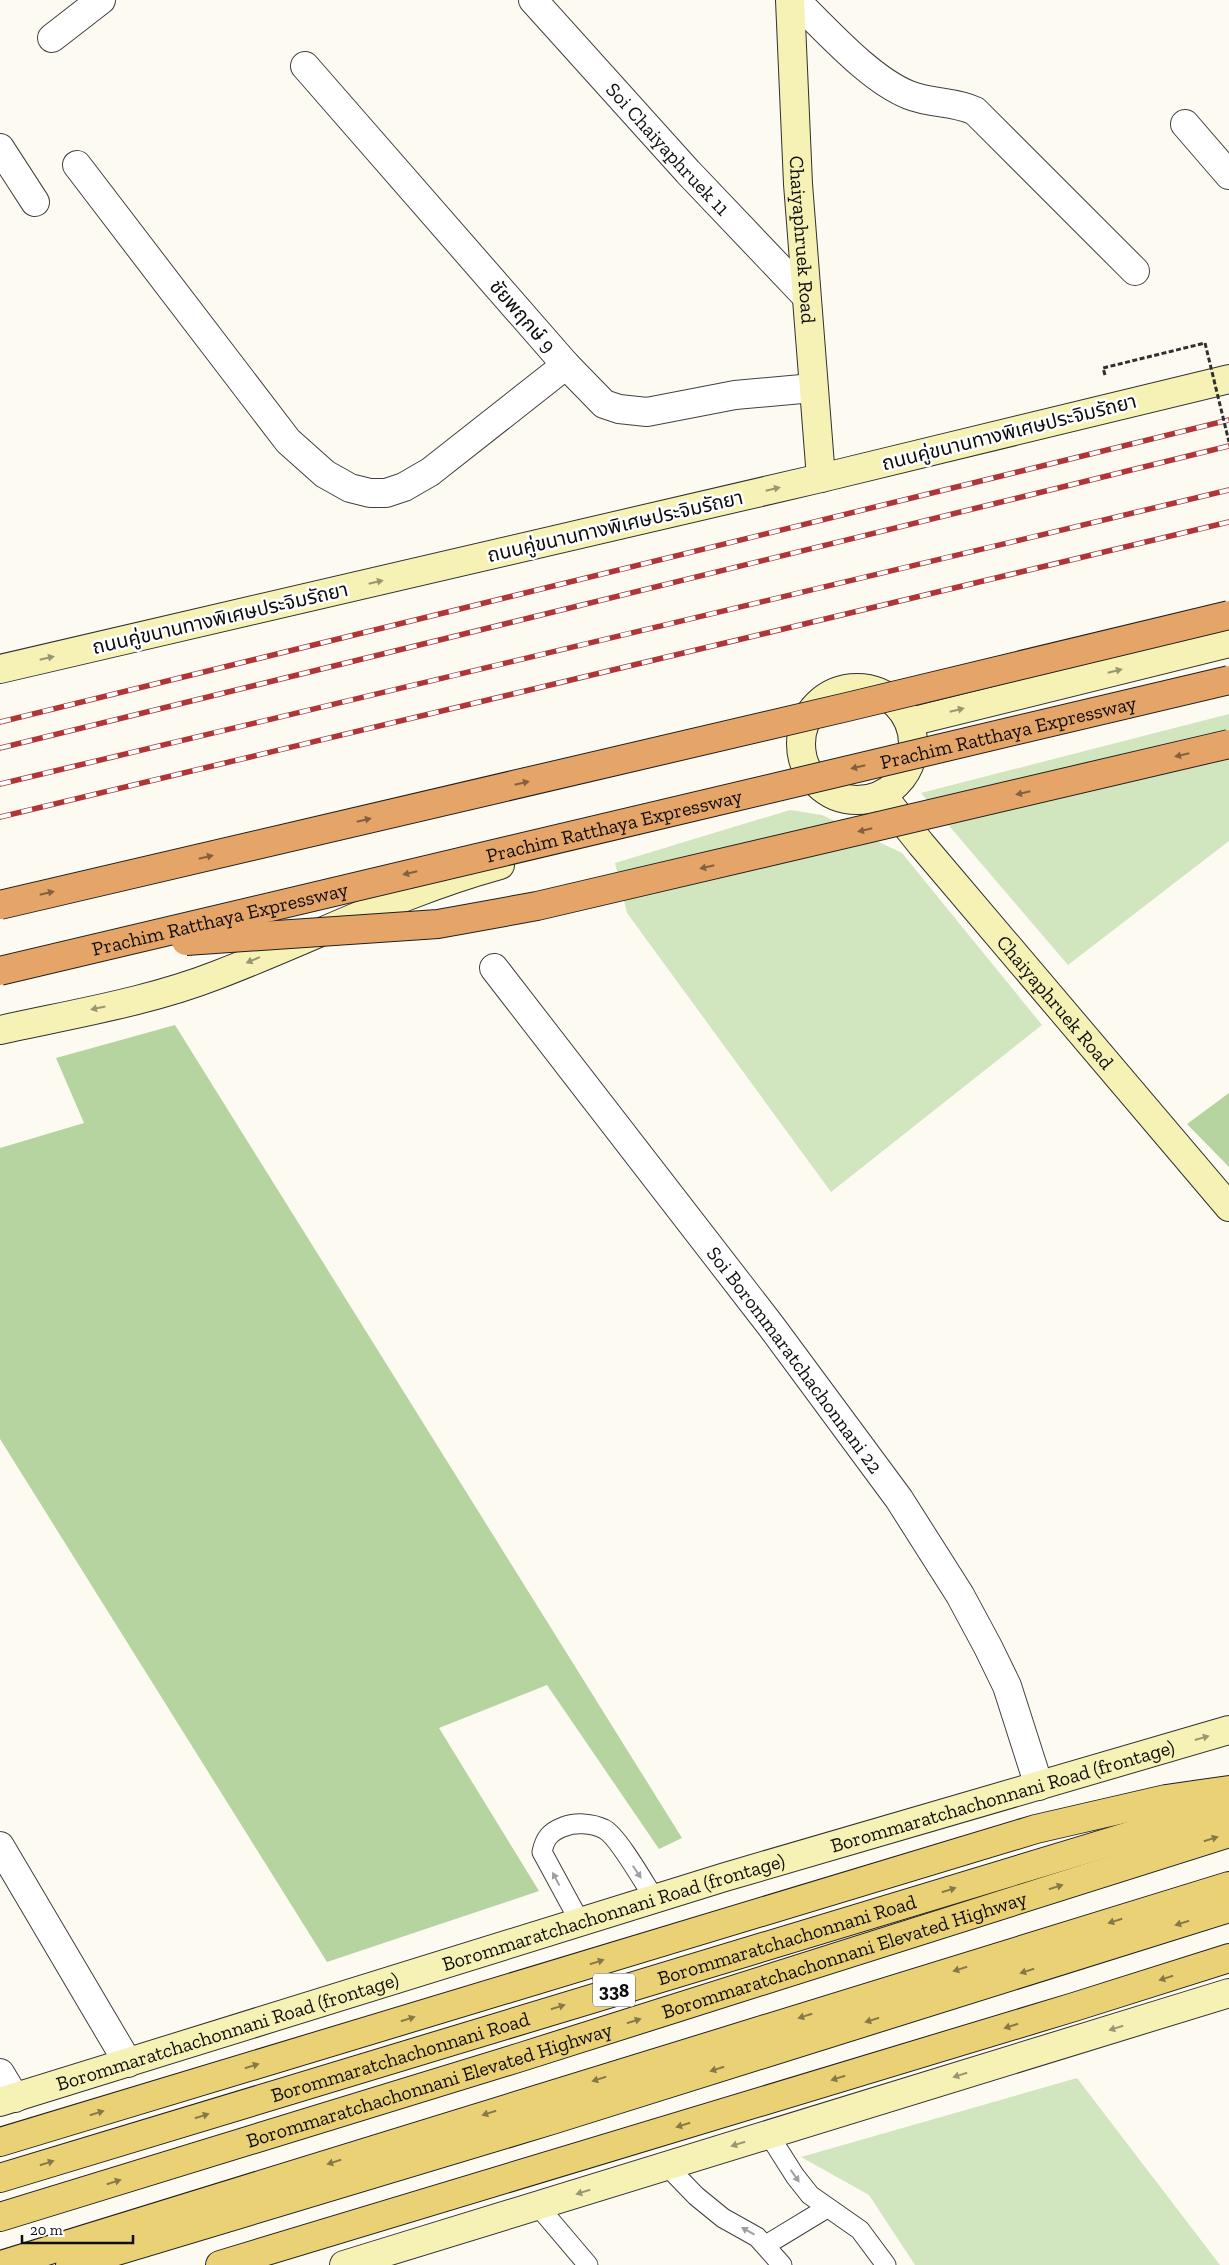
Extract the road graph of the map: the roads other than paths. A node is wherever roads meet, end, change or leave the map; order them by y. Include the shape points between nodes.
1 (101, 0) edge
2 (533, 0) edge
3 (790, 0) edge
4 (794, 0) edge
5 (52, 38) dead end
6 (305, 66) dead end
7 (1185, 124) dead end
8 (0, 148) edge
9 (77, 165) dead end
10 (1229, 175) edge
11 (35, 202) dead end
12 (1135, 271) dead end
13 (806, 296) junction
14 (566, 365) junction
15 (1229, 379) edge
16 (813, 388) junction
17 (821, 478) junction
18 (1229, 615) edge
19 (1229, 643) edge
20 (0, 669) edge
21 (1229, 669) edge
22 (1229, 680) edge
23 (912, 732) junction
24 (1229, 744) edge
25 (816, 784) junction
26 (882, 795) junction
27 (0, 905) edge
28 (494, 968) dead end
29 (0, 970) edge
30 (0, 1030) edge
31 (1229, 1208) edge
32 (1229, 1730) edge
33 (1039, 1786) junction
34 (1229, 1790) edge
35 (1229, 1806) edge
36 (1229, 1834) edge
37 (0, 1846) edge
38 (1229, 1886) edge
39 (654, 1898) junction
40 (1229, 1908) edge
41 (580, 1922) junction
42 (1229, 1958) edge
43 (1229, 1993) edge
44 (128, 2063) junction
45 (0, 2073) edge
46 (8, 2100) edge
47 (769, 2134) junction
48 (0, 2142) edge
49 (666, 2166) junction
50 (0, 2178) edge
51 (538, 2206) junction
52 (827, 2208) junction
53 (0, 2217) edge
54 (766, 2245) junction
55 (359, 2263) edge
56 (2, 2265) edge
57 (70, 2265) edge
58 (220, 2265) edge
59 (588, 2265) edge
60 (782, 2265) edge
61 (886, 2265) edge

1 - 5 street
2 - 13 street, Soi Chaiyaphruek 11 via 688,172
3 - 13 main road, Chaiyaphruek Road
4 - 12 street via 871,72 894,89 911,96 960,104 975,111
6 - 14 street, ชัยพฤกษ์ 9
7 - 10 street
8 - 11 street
9 - 14 street via 288,441 325,474 350,488 370,494 386,493 422,477
13 - 16 main road, Chaiyaphruek Road
14 - 16 street, ชัยพฤกษ์ 9 via 604,404 647,412 735,395
15 - 17 main road, ถนนคู่ขนานทางพิเศษประจิมรัถยา
16 - 17 main road, Chaiyaphruek Road
20 -> 17 main road, ถนนคู่ขนานทางพิเศษประจิมรัถยา
27 -> 18 highway, bridge
23 -> 19 main road
21 - 23 main road via 995,728
22 -> 29 highway, Prachim Ratthaya Expressway, bridge
23 - 25 main road via 900,706 885,694 868,688 833,692 818,702 807,716 801,733 800,751
23 - 26 main road via 912,758 906,773
24 -> 29 highway, bridge via 537,906 438,924 214,938 120,948
25 - 26 main road via 847,800 865,800
25 -> 30 main road via 476,871 410,894 216,976 153,996
26 - 31 main road, Chaiyaphruek Road
28 - 33 street, Soi Borommaratchachonnani 22 via 899,1499 960,1595 988,1647 1007,1686
33 -> 32 main road, Borommaratchachonnani Road (frontage)
33 - 39 main road, Borommaratchachonnani Road (frontage)
48 -> 34 main road via 1036,1829 1166,1799
50 -> 35 main road, Borommaratchachonnani Road / 338
53 -> 36 main road, Borommaratchachonnani Elevated Highway
37 - 44 street
38 -> 56 main road
39 - 41 main road, Borommaratchachonnani Road (frontage)
41 -> 39 lane via 542,1852 544,1840 554,1830 569,1824 586,1824 606,1830
40 -> 57 main road via 562,2117
41 - 44 main road, Borommaratchachonnani Road (frontage)
42 -> 58 main road
43 -> 47 main road
44 - 46 main road, Borommaratchachonnani Road (frontage)
45 - 46 street
47 -> 49 main road
47 -> 52 lane via 795,2176
49 -> 51 main road
54 -> 49 lane via 757,2236 723,2218
51 - 55 main road
51 - 59 lane
52 - 54 lane
52 - 61 lane via 860,2230
54 - 60 lane

